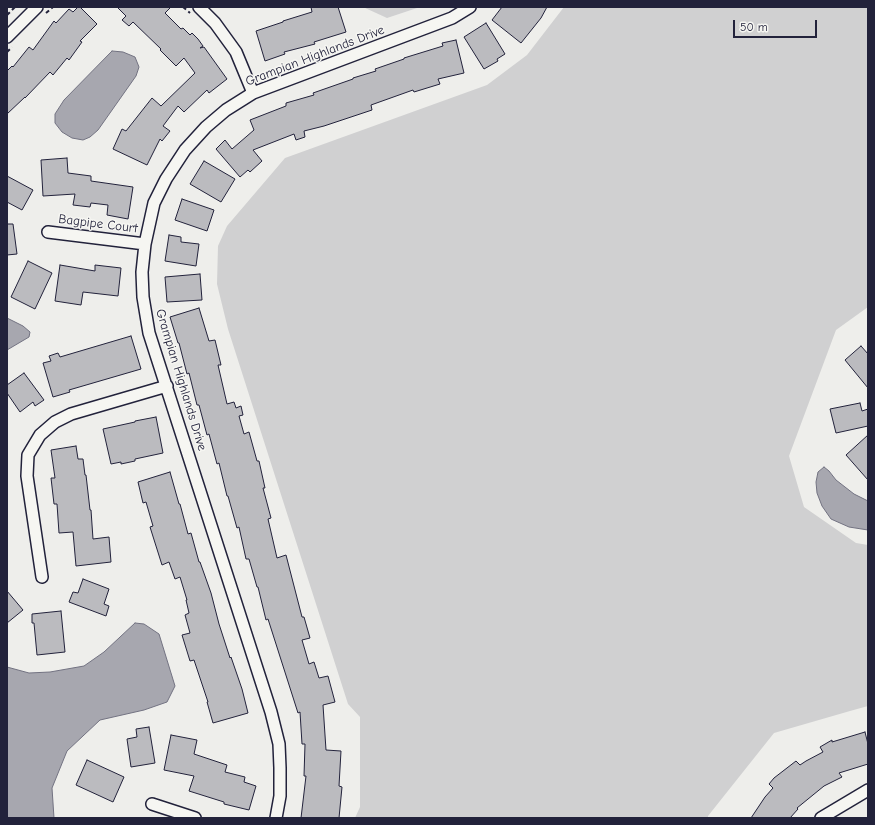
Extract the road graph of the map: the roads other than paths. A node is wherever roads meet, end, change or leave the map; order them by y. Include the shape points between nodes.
1 (37, 7) edge
2 (470, 7) edge
3 (196, 12) edge
4 (7, 37) edge
5 (253, 93) junction
6 (48, 232) dead end
7 (145, 244) junction
8 (167, 386) junction
9 (42, 577) dead end
10 (868, 790) edge
11 (152, 804) dead end
12 (195, 818) edge
13 (276, 818) edge
14 (821, 818) edge

1 - 4 street
2 - 5 street, Grampian Highlands Drive via 452,18
3 - 5 street via 215,23 236,52
5 - 7 street, Grampian Highlands Drive via 226,110 185,150 154,203
6 - 7 street, Bagpipe Court
7 - 8 street, Grampian Highlands Drive via 143,297 149,333
8 - 9 street via 71,414 40,435 28,455 27,476
8 - 13 street, Grampian Highlands Drive via 271,712 279,744 280,796
10 - 14 street
11 - 12 street

